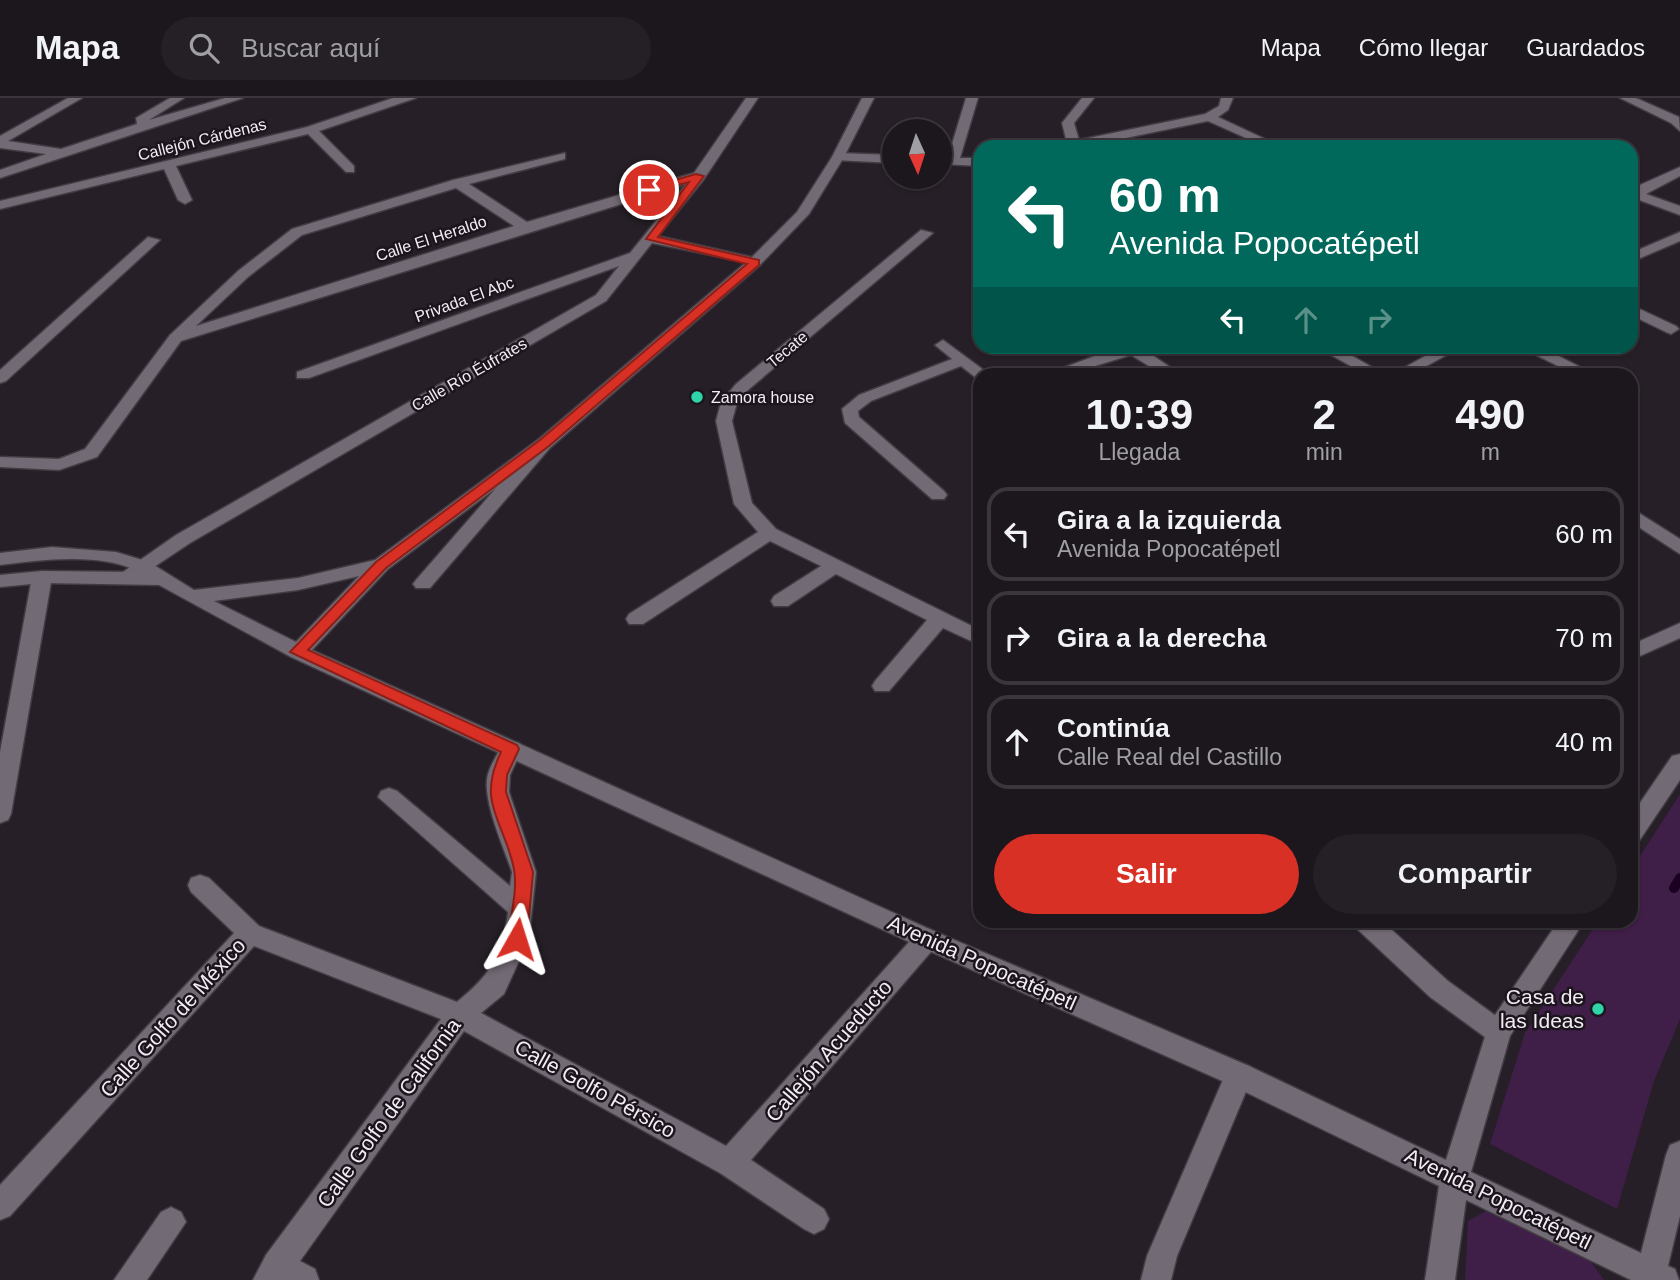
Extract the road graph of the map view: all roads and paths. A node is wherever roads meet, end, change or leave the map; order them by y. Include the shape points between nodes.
1 (76, 98) edge
2 (178, 98) edge
3 (237, 98) edge
4 (410, 98) edge
5 (752, 98) edge
6 (868, 98) edge
7 (972, 98) edge
8 (1088, 98) edge
9 (1227, 98) edge
10 (1626, 98) edge
11 (385, 101) edge
12 (1209, 117) junction
13 (1680, 127) edge
14 (311, 131) junction
15 (120, 133) junction
16 (1112, 138) junction
17 (1069, 140) edge
18 (1101, 140) edge
19 (1115, 140) edge
20 (1260, 140) edge
21 (0, 143) edge
22 (952, 146) edge
23 (63, 153) junction
24 (561, 156) dead end
25 (838, 158) junction
26 (882, 159) edge
27 (952, 161) edge
28 (973, 162) edge
29 (169, 166) junction
30 (350, 169) dead end
31 (1680, 171) edge
32 (0, 174) edge
33 (699, 176) junction
34 (458, 183) junction
35 (1638, 191) edge
36 (1638, 195) edge
37 (185, 200) dead end
38 (0, 205) edge
39 (1680, 211) edge
40 (526, 227) junction
41 (926, 233) dead end
42 (1680, 236) edge
43 (651, 239) junction
44 (153, 240) dead end
45 (1638, 255) edge
46 (636, 256) junction
47 (755, 262) junction
48 (1638, 312) edge
49 (1671, 329) dead end
50 (175, 338) junction
51 (943, 345) dead end
52 (1113, 354) edge
53 (1140, 354) edge
54 (1337, 354) edge
55 (1440, 354) edge
56 (1542, 354) edge
57 (961, 361) junction
58 (1072, 368) edge
59 (1162, 368) edge
60 (1364, 368) edge
61 (1413, 368) edge
62 (1573, 368) edge
63 (973, 369) edge
64 (303, 375) dead end
65 (0, 378) edge
66 (545, 443) junction
67 (0, 462) edge
68 (938, 495) dead end
69 (1638, 519) edge
70 (769, 533) junction
71 (1680, 548) edge
72 (0, 559) edge
73 (381, 565) junction
74 (142, 566) junction
75 (833, 567) junction
76 (42, 577) junction
77 (124, 579) junction
78 (161, 579) junction
79 (0, 581) edge
80 (424, 584) dead end
81 (191, 597) junction
82 (781, 601) dead end
83 (942, 617) junction
84 (636, 619) dead end
85 (1680, 630) edge
86 (973, 634) edge
87 (1638, 650) edge
88 (298, 652) junction
89 (882, 686) dead end
90 (511, 749) junction
91 (1680, 762) edge
92 (389, 797) dead end
93 (0, 814) edge
94 (1638, 825) edge
95 (200, 885) dead end
96 (521, 909) junction
97 (1373, 928) edge
98 (1568, 928) edge
99 (250, 933) junction
100 (927, 939) junction
101 (460, 1015) junction
102 (1498, 1032) junction
103 (1239, 1075) junction
104 (1680, 1155) edge
105 (730, 1164) junction
106 (1455, 1178) junction
107 (0, 1206) edge
108 (814, 1219) dead end
109 (171, 1222) dead end
110 (272, 1273) edge
111 (1655, 1278) edge
112 (129, 1280) edge
113 (304, 1280) edge
114 (1156, 1280) edge
115 (1440, 1280) edge

1 - 21 street
2 - 15 street
3 - 15 street
4 - 11 street, Callejón Cárdenas
5 - 33 street, Calle Río Éufrates
6 - 25 street
7 - 22 street
8 - 17 street via 1068,122
9 - 12 street via 1224,107
10 - 13 street
11 - 14 street, Callejón Cárdenas
12 - 16 street
12 - 20 street
14 - 29 street, Callejón Cárdenas
14 - 30 street
15 - 23 street
16 - 18 street
16 - 19 street
21 - 23 street
23 - 32 street
24 - 34 street
25 - 26 street
25 - 47 street via 802,214
27 - 28 street
29 - 37 street
29 - 38 street, Callejón Cárdenas
31 - 35 street
33 - 40 street, Calle El Heraldo
33 - 43 street, Calle Río Éufrates
34 - 40 street
34 - 50 street via 297,232 243,274
36 - 39 street
40 - 50 street, Calle El Heraldo
41 - 70 street, Tecate via 729,402 724,421 743,505
42 - 45 street
43 - 46 street, Calle Río Éufrates
43 - 47 street
44 - 65 street
46 - 64 street, Privada El Abc
46 - 74 street, Calle Río Éufrates via 601,298
47 - 66 street
48 - 49 street
50 - 67 street via 91,453 59,465
51 - 57 street
52 - 58 street
53 - 59 street
54 - 60 street
55 - 61 street
56 - 62 street
57 - 63 street
57 - 68 street via 865,398 850,409 851,419
66 - 73 street
66 - 80 street
69 - 71 street
70 - 75 street, Tecate
70 - 84 street
72 - 74 street via 52,553 116,558
73 - 81 street via 298,584
73 - 88 street
74 - 77 street, Calle Río Éufrates
74 - 78 street, Avenida Popocatépetl
75 - 82 street
75 - 83 street, Tecate
76 - 77 street
76 - 79 street
76 - 93 street
77 - 78 street
78 - 81 street, Avenida Popocatépetl
81 - 88 street, Avenida Popocatépetl
83 - 86 street, Tecate
83 - 89 street
85 - 87 street
88 - 90 street, Avenida Popocatépetl
90 - 96 street, Calle Golfo de California via 499,775 498,792 524,872
90 - 100 street, Avenida Popocatépetl
91 - 94 street
92 - 96 street
95 - 99 street
96 - 101 street, Calle Golfo de California via 507,966 495,986
97 - 102 street via 1439,989
98 - 102 street
99 - 101 street, Calle Golfo de México
99 - 107 street, Calle Golfo de México
100 - 103 street, Avenida Popocatépetl
100 - 105 street, Callejón Acueducto
101 - 105 street, Calle Golfo Pérsico
101 - 110 street, Calle Golfo de California
102 - 106 street
103 - 106 street, Avenida Popocatépetl
103 - 114 street
104 - 111 street
105 - 108 street, Calle Golfo Pérsico
106 - 111 street, Avenida Popocatépetl
106 - 115 street
109 - 112 street
110 - 113 street

